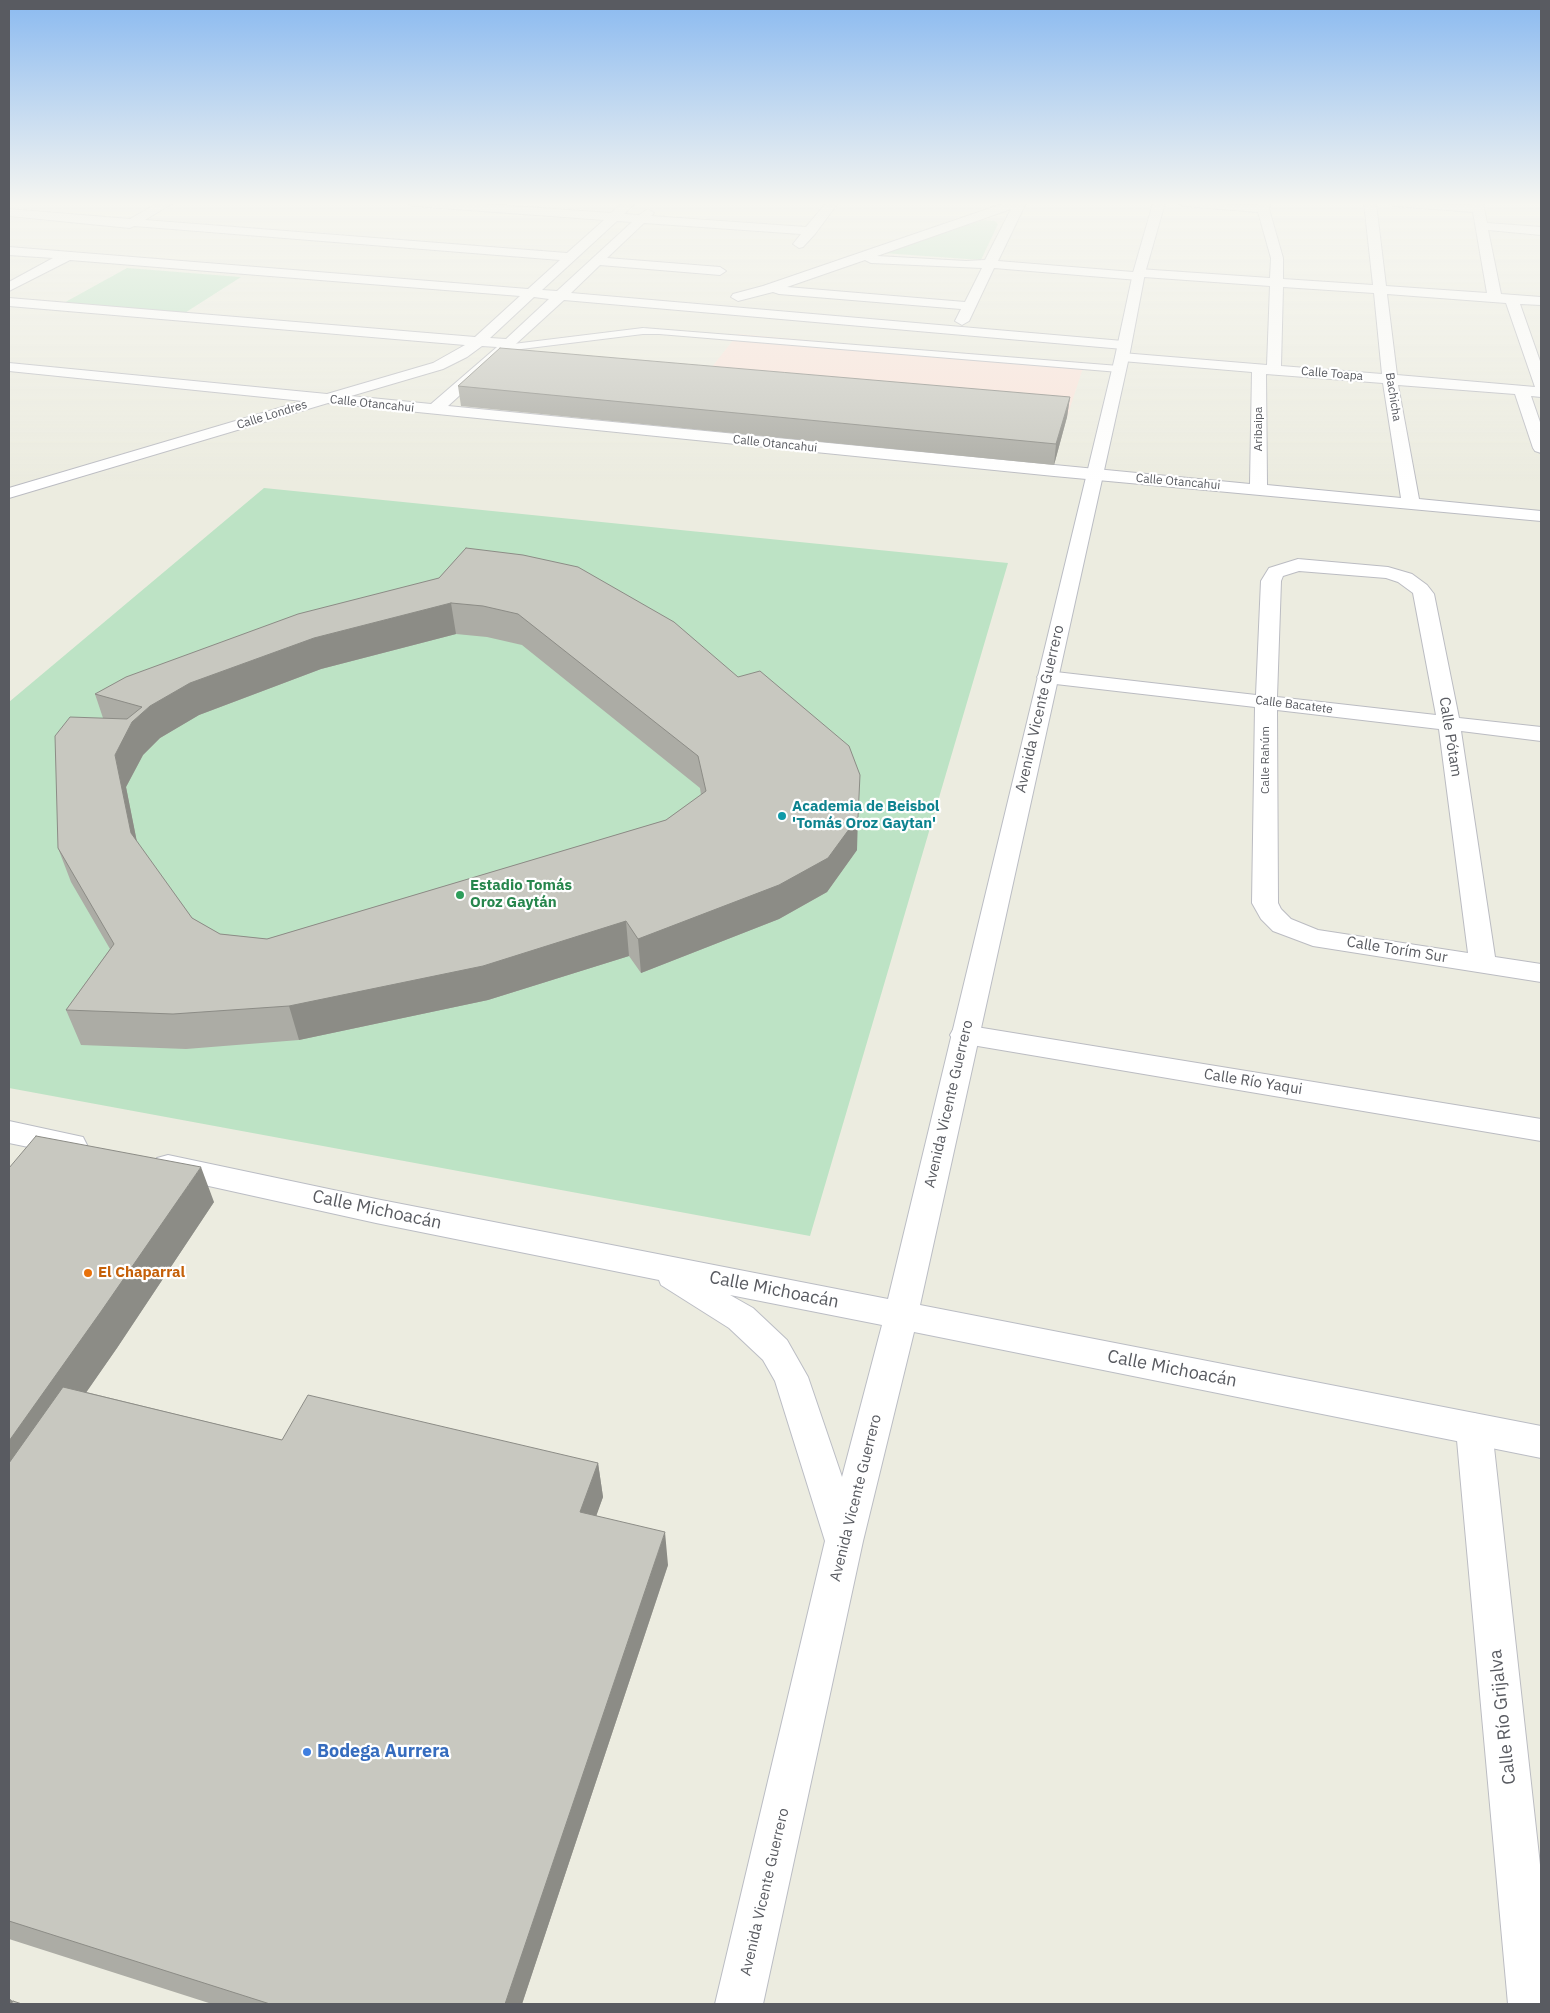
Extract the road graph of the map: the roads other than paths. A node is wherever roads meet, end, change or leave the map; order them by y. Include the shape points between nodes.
1 (527, 297) edge
2 (559, 297) edge
3 (569, 297) edge
4 (862, 297) edge
5 (974, 297) edge
6 (1134, 297) edge
7 (1274, 297) edge
8 (1380, 297) edge
9 (1480, 297) edge
10 (1495, 298) joint
11 (1512, 299) junction
12 (1541, 301) edge
13 (9, 302) edge
14 (969, 306) junction
15 (961, 323) dead end
16 (478, 342) junction
17 (507, 346) junction
18 (1121, 357) junction
19 (9, 367) edge
20 (29, 369) junction
21 (1267, 369) junction
22 (1390, 380) junction
23 (9, 381) edge
24 (1541, 385) edge
25 (1522, 391) junction
26 (1541, 392) edge
27 (327, 399) junction
28 (434, 410) junction
29 (1541, 448) edge
30 (1095, 475) junction
31 (1258, 490) junction
32 (9, 493) edge
33 (1411, 503) junction
34 (1541, 516) edge
35 (1347, 568) joint
36 (1047, 676) junction
37 (1266, 701) junction
38 (1449, 724) junction
39 (1541, 734) edge
40 (1265, 903) joint
41 (1483, 963) junction
42 (1541, 973) edge
43 (964, 1034) junction
44 (1541, 1130) edge
45 (9, 1132) edge
46 (101, 1151) edge
47 (139, 1159) edge
48 (657, 1266) junction
49 (901, 1315) junction
50 (1474, 1430) junction
51 (1541, 1442) edge
52 (844, 1541) junction
53 (739, 2004) edge
54 (1532, 2004) edge

1 - 16 street, Calle Londres
2 - 17 street
3 - 18 street, Calle Toapa
4 - 14 street
5 - 14 street
6 - 18 street, Avenida Vicente Guerrero
7 - 21 street, Aribaipa
8 - 22 street, Bachicha
9 - 10 street
10 - 11 street
11 - 12 street
11 - 24 street
13 - 16 street
14 - 15 street
16 - 17 street
16 - 27 street, Calle Londres via 438,366
17 - 18 lane via 660,331
17 - 28 street
18 - 21 street, Calle Toapa
18 - 30 street, Avenida Vicente Guerrero
19 - 20 street, Calle Otancahui
20 - 23 street
20 - 27 street, Calle Otancahui
21 - 22 street, Calle Toapa
21 - 31 street, Aribaipa
22 - 25 street, Calle Toapa
22 - 33 street, Bachicha
25 - 26 street, Calle Toapa
25 - 29 street
27 - 28 street, Calle Otancahui
27 - 32 street, Calle Londres
28 - 30 street, Calle Otancahui
30 - 31 street, Calle Otancahui
30 - 36 street, Avenida Vicente Guerrero
31 - 33 street, Calle Otancahui
33 - 34 street, Calle Otancahui
35 - 37 street, Calle Rahúm via 1298,565 1284,568 1274,575 1271,581
35 - 38 street, Calle Pótam via 1396,575 1412,582 1424,594
36 - 37 street, Calle Bacatete
36 - 43 street, Avenida Vicente Guerrero
37 - 38 street, Calle Bacatete
37 - 40 street, Calle Rahúm
38 - 39 street, Calle Bacatete
38 - 41 street, Calle Pótam
40 - 41 street, Calle Torím Sur via 1282,925 1313,938
41 - 42 street, Calle Torím Sur
43 - 44 street, Calle Río Yaqui
43 - 49 street, Avenida Vicente Guerrero
45 - 46 street via 47,1148
47 - 48 street, Calle Michoacán via 376,1211
48 - 49 street, Calle Michoacán
48 - 52 street via 741,1318 775,1350 791,1377
49 - 50 street, Calle Michoacán
49 - 52 street, Avenida Vicente Guerrero
50 - 51 street, Calle Michoacán
50 - 54 street, Calle Río Grijalva
52 - 53 street, Avenida Vicente Guerrero

